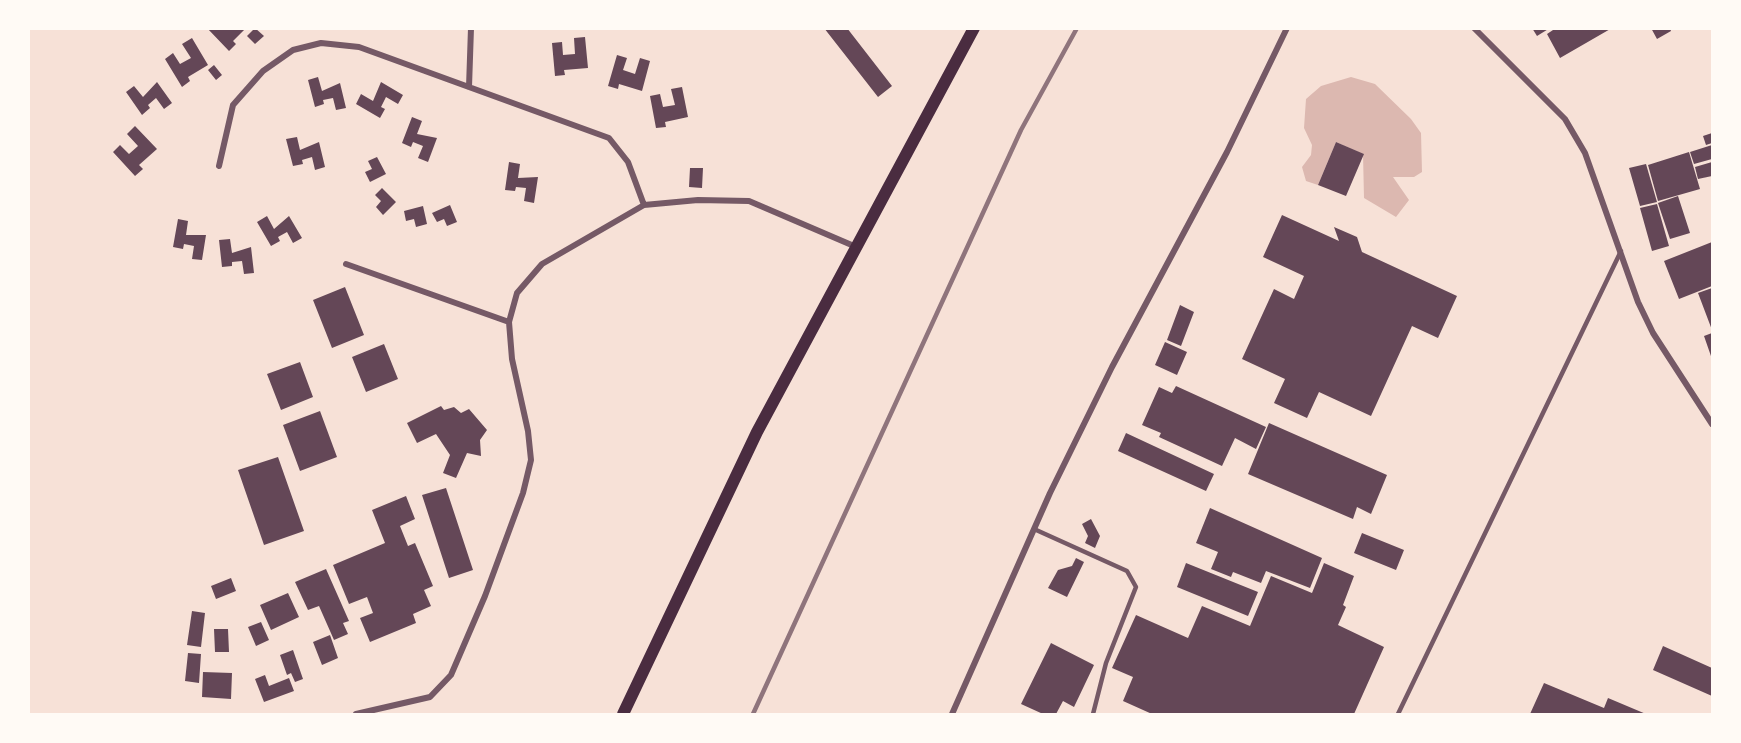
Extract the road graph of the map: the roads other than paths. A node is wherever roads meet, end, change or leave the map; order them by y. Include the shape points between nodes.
1 (471, 28) edge
2 (974, 28) edge
3 (1287, 28) edge
4 (1474, 28) edge
5 (469, 87) junction
6 (219, 166) dead end
7 (644, 205) junction
8 (854, 246) junction
9 (1621, 251) junction
10 (346, 264) dead end
11 (509, 322) junction
12 (1713, 423) edge
13 (1034, 529) junction
14 (356, 714) edge
15 (623, 714) edge
16 (952, 714) edge
17 (1093, 714) edge
18 (1398, 714) edge

1 - 5 street
2 - 8 main road
3 - 13 street
4 - 9 street via 1565,119 1585,153
5 - 6 street via 359,47 321,43 292,50 263,71 233,105
5 - 7 street via 609,138 628,162
7 - 8 street via 749,201
7 - 11 street via 542,264 517,293
8 - 15 main road via 757,432
9 - 12 street via 1653,333
9 - 18 lane
10 - 11 street
11 - 14 street via 512,360 531,460 485,596 452,675 430,697
13 - 16 street
13 - 17 lane via 1127,571 1136,587 1106,663

